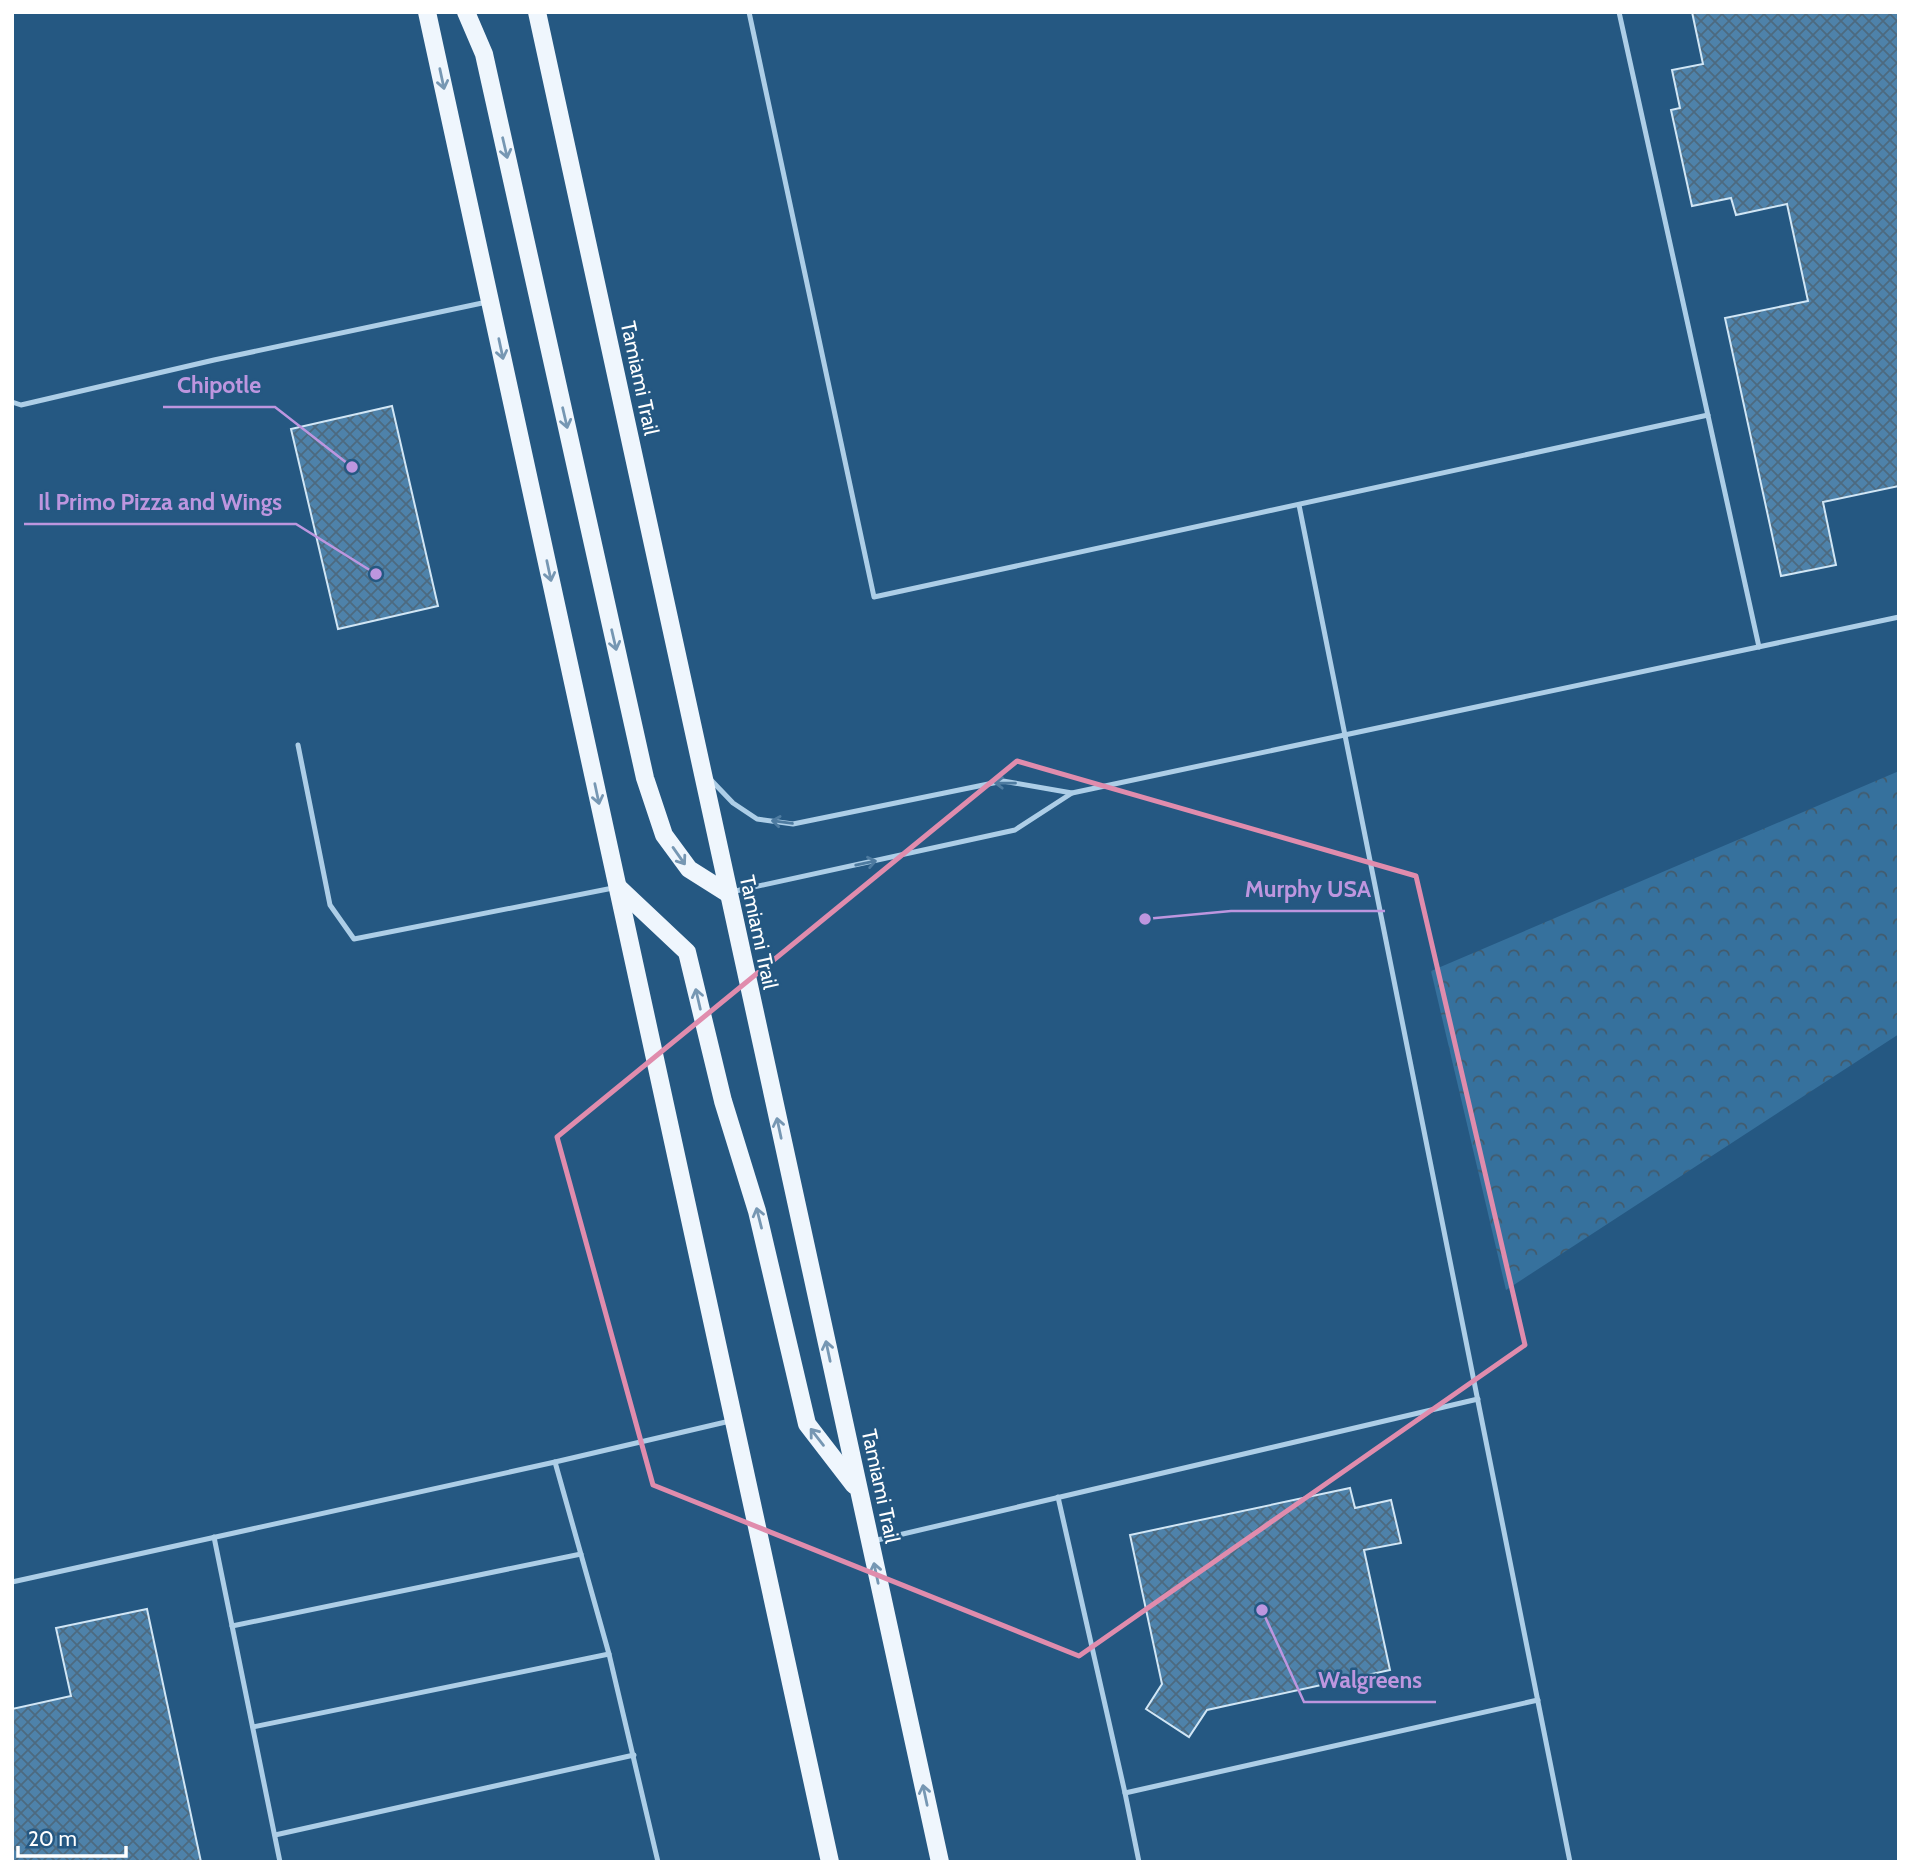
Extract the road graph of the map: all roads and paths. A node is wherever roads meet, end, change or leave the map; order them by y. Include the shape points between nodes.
1 (427, 12) edge
2 (466, 12) edge
3 (537, 12) edge
4 (749, 12) edge
5 (1619, 12) edge
6 (490, 301) junction
7 (12, 402) edge
8 (1708, 415) junction
9 (1299, 505) junction
10 (1899, 617) edge
11 (1759, 647) junction
12 (1346, 735) junction
13 (298, 745) dead end
14 (701, 770) junction
15 (1072, 793) junction
16 (618, 887) junction
17 (727, 893) junction
18 (1478, 1399) junction
19 (734, 1420) junction
20 (555, 1462) junction
21 (859, 1491) junction
22 (1058, 1497) junction
23 (214, 1537) junction
24 (870, 1542) junction
25 (581, 1554) junction
26 (12, 1582) edge
27 (232, 1626) junction
28 (609, 1654) junction
29 (1538, 1700) junction
30 (253, 1727) junction
31 (634, 1755) junction
32 (1125, 1793) junction
33 (275, 1835) junction
34 (658, 1861) edge
35 (280, 1862) edge
36 (648, 1862) edge
37 (830, 1862) edge
38 (940, 1862) edge
39 (1139, 1862) edge
40 (1570, 1862) edge

1 -> 6 main road
2 -> 17 main road via 484,54 645,778 664,835 689,869
3 - 14 main road, Tamiami Trail
4 - 9 lane via 874,597
5 - 8 lane
6 - 7 lane via 21,405
6 -> 16 main road
8 - 9 lane
8 - 11 lane
9 - 12 lane
10 - 11 lane
11 - 12 lane
12 - 15 lane
12 - 18 lane
13 - 16 lane via 330,905 354,940
15 -> 14 lane via 1003,780 793,824 757,819 733,803
14 - 17 main road, Tamiami Trail
17 -> 15 lane via 1015,830
16 - 19 main road
21 -> 16 main road via 807,1424 757,1212 723,1101 687,952
21 -> 17 main road, Tamiami Trail
18 - 22 lane
18 - 29 lane
19 - 20 lane
19 - 37 main road
20 - 23 lane
20 - 25 lane
21 - 24 main road, Tamiami Trail
22 - 24 lane
22 - 32 lane
23 - 26 lane
23 - 27 lane
38 -> 24 main road, Tamiami Trail
25 - 27 lane
25 - 28 lane
27 - 30 lane
28 - 30 lane
28 - 31 lane
29 - 32 lane
29 - 40 lane
30 - 33 lane
31 - 33 lane
31 - 34 lane
32 - 39 lane
33 - 35 lane
34 - 36 lane

